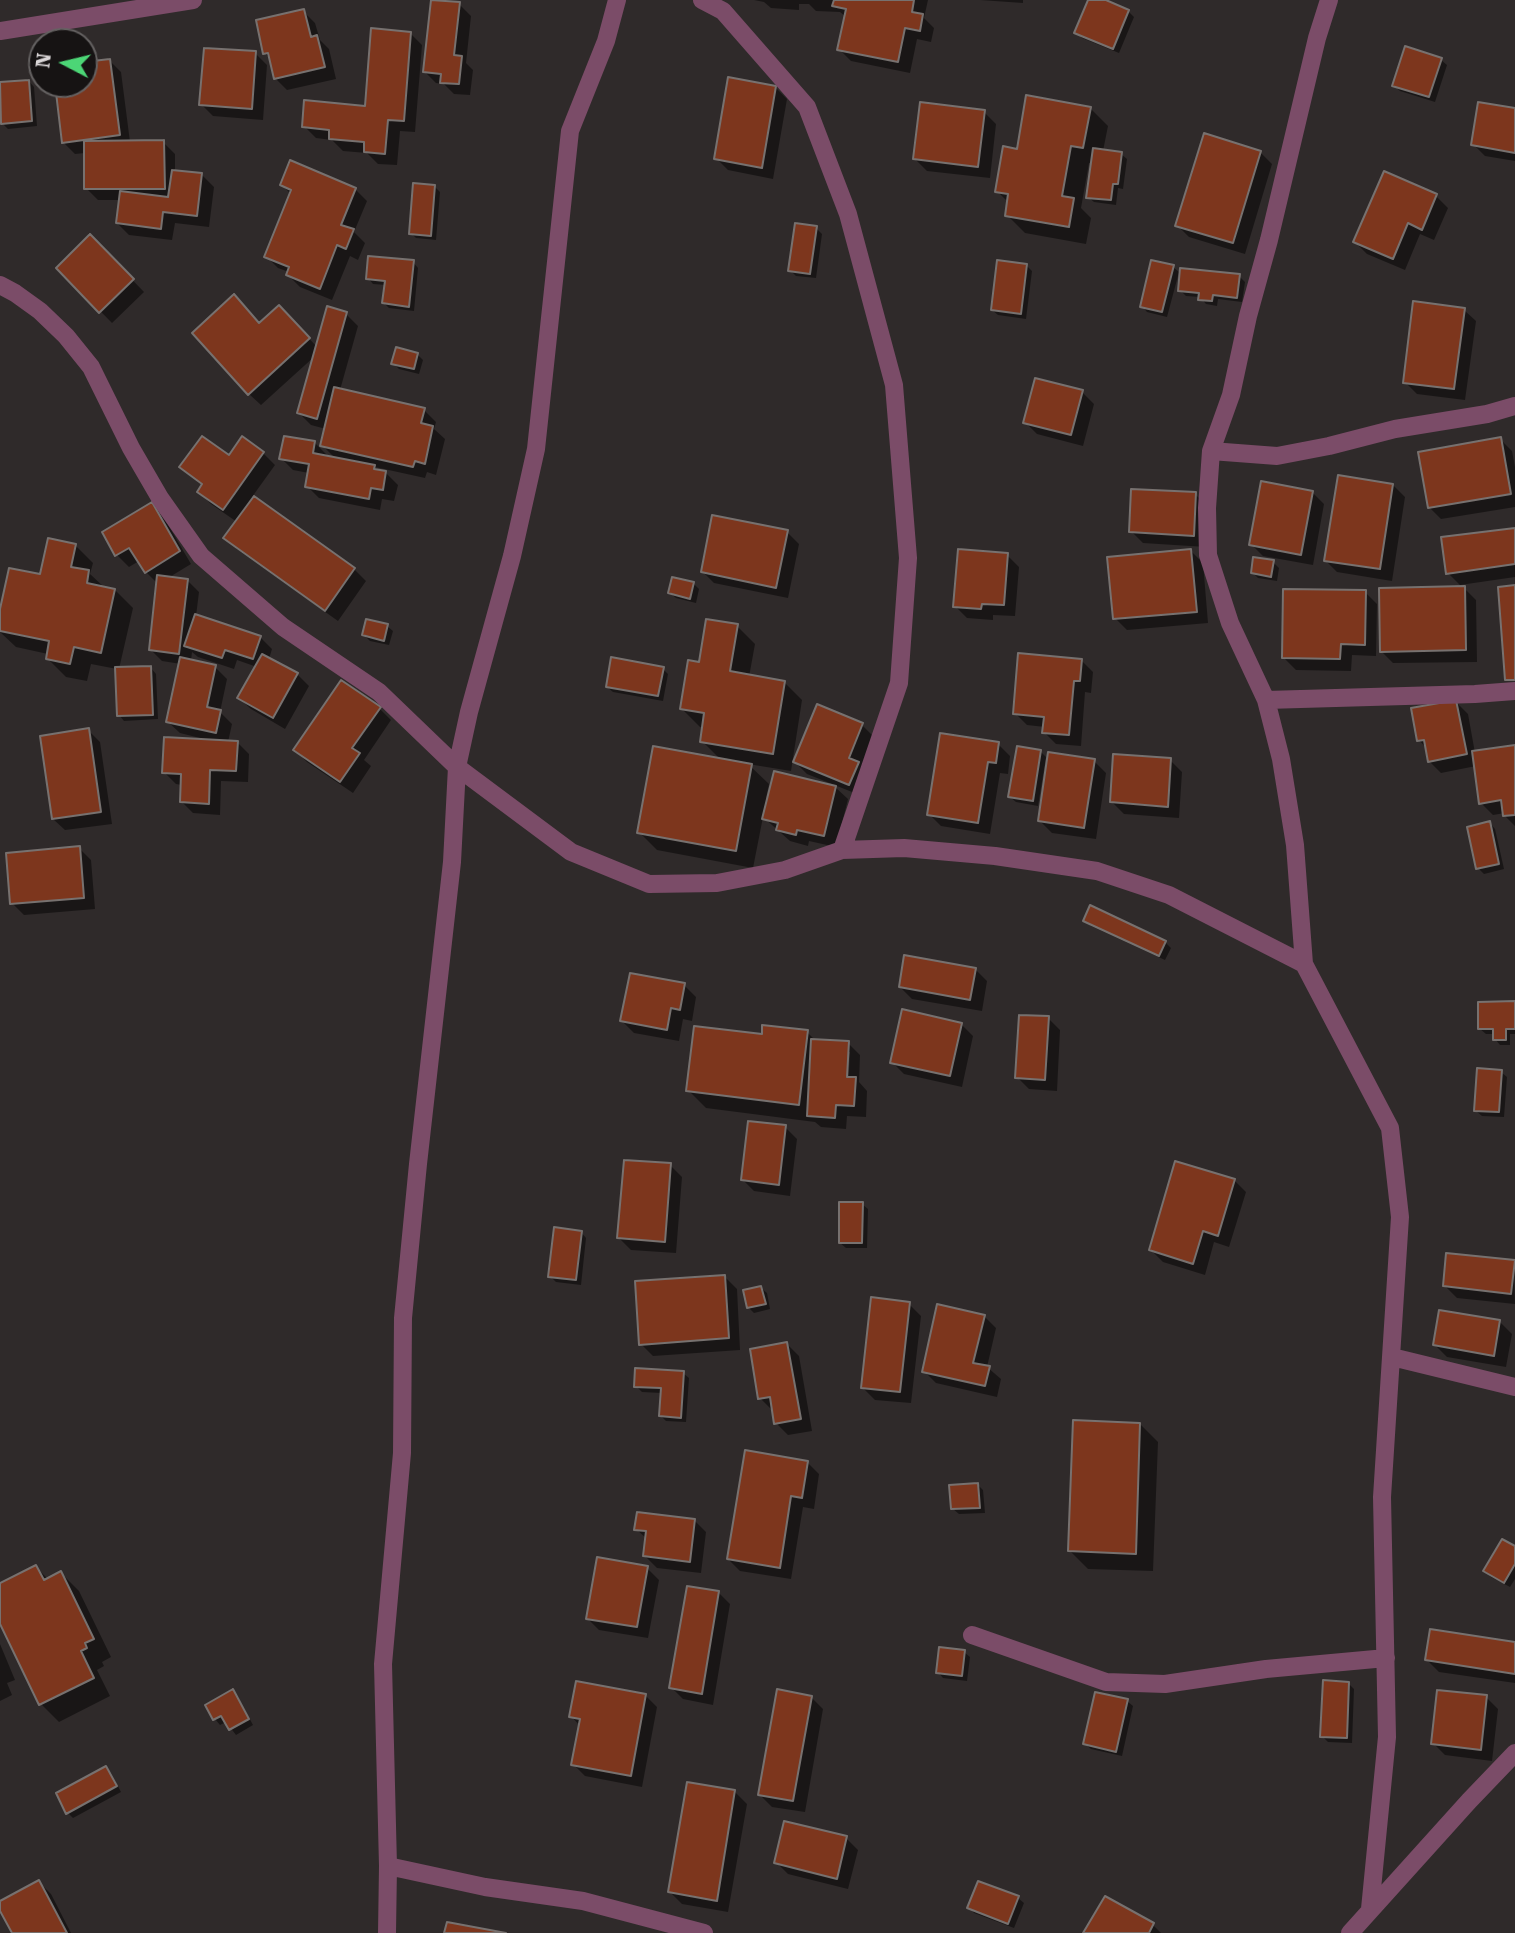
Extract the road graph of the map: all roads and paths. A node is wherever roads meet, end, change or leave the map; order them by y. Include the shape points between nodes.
1 (193, 0) edge
2 (617, 0) edge
3 (702, 0) edge
4 (1329, 0) edge
5 (0, 31) edge
6 (0, 285) edge
7 (1515, 406) edge
8 (1211, 451) junction
9 (1515, 691) edge
10 (1266, 700) junction
11 (457, 767) junction
12 (842, 850) junction
13 (1304, 964) junction
14 (1392, 1357) junction
15 (1515, 1387) edge
16 (972, 1635) dead end
17 (1386, 1658) junction
18 (1515, 1753) edge
19 (388, 1866) junction
20 (1370, 1909) junction
21 (387, 1933) edge
22 (704, 1933) edge
23 (1350, 1933) edge

1 - 5 street
2 - 11 street via 570,131 536,449
3 - 12 street via 723,11 807,107 848,214 894,385 908,558 899,683
4 - 8 street via 1231,395
6 - 11 street via 40,311 91,367 160,498 201,556 283,627 379,692
7 - 8 street via 1277,456
8 - 10 street via 1208,555 1230,623
9 - 10 street
10 - 13 street via 1295,845
11 - 12 street via 571,852 649,884 717,883 785,870
11 - 19 street via 452,862 403,1318 402,1453 383,1664
12 - 13 street via 904,848 1097,871 1169,895
13 - 14 street via 1390,1128 1401,1217
14 - 15 street
14 - 17 street via 1382,1497
16 - 17 street via 1106,1682 1165,1684
17 - 20 street via 1387,1737
18 - 20 street
19 - 21 street
19 - 22 street via 485,1887 583,1901
20 - 23 street

